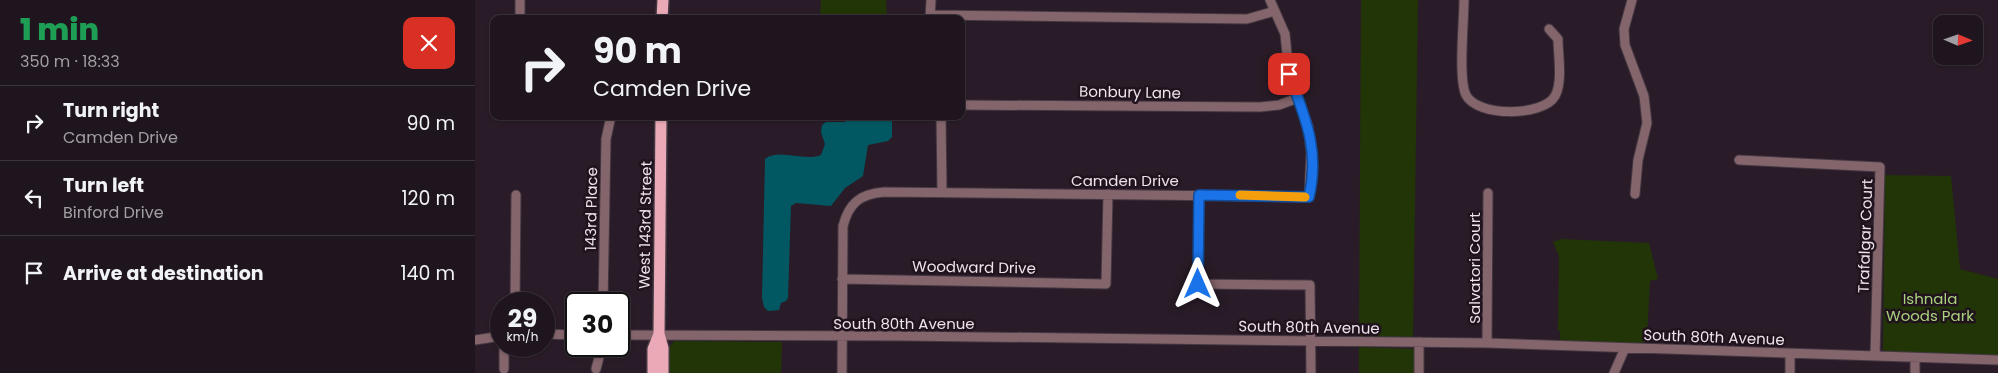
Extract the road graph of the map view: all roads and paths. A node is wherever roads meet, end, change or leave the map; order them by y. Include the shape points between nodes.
1 (520, 0) edge
2 (663, 0) edge
3 (931, 0) edge
4 (1270, 0) edge
5 (1464, 0) edge
6 (1632, 0) edge
7 (1275, 11) junction
8 (520, 15) edge
9 (662, 15) edge
10 (930, 15) edge
11 (965, 17) edge
12 (1549, 29) dead end
13 (1298, 98) junction
14 (965, 105) edge
15 (610, 120) edge
16 (661, 120) edge
17 (941, 120) edge
18 (1739, 160) dead end
19 (941, 192) junction
20 (1488, 193) dead end
21 (1107, 194) junction
22 (1635, 194) dead end
23 (516, 195) dead end
24 (1199, 195) junction
25 (842, 279) junction
26 (515, 292) edge
27 (603, 292) edge
28 (659, 334) junction
29 (630, 335) edge
30 (843, 337) junction
31 (490, 338) edge
32 (475, 340) edge
33 (1311, 341) junction
34 (1419, 342) junction
35 (1487, 343) junction
36 (1625, 348) junction
37 (1790, 354) junction
38 (1875, 356) junction
39 (504, 357) edge
40 (599, 357) edge
41 (1915, 358) junction
42 (1998, 360) edge
43 (504, 369) dead end
44 (596, 369) dead end
45 (653, 373) edge
46 (663, 373) edge
47 (842, 373) edge
48 (1311, 373) edge
49 (1419, 373) edge
50 (1614, 373) edge
51 (1790, 373) edge
52 (1915, 373) edge

1 - 8 street
2 - 9 main road
3 - 10 street
4 - 7 street
5 - 12 street via 1464,90 1471,103 1483,109 1538,110 1555,96 1558,39
6 - 22 street via 1624,29 1625,45 1644,96 1647,123 1638,160
7 - 11 street via 1247,19
7 - 13 street via 1285,34 1289,74
13 - 14 street, Bonbury Lane via 1260,107
13 - 24 street, Camden Drive via 1310,134 1309,197
15 - 27 street, 143rd Place via 605,139
16 - 28 main road, West 143rd Street
17 - 19 street
18 - 38 street, Trafalgar Court via 1880,167
19 - 21 street, Camden Drive
19 - 25 street, Camden Drive via 884,192 857,199 846,213 843,226
20 - 35 street, Salvatori Court
21 - 24 street, Camden Drive
21 - 25 street, Woodward Drive via 1106,284
23 - 26 street
24 - 33 street via 1198,284 1310,285
25 - 30 street, Camden Drive
28 - 29 street, South 80th Avenue
28 - 30 street, South 80th Avenue
28 - 45 main road, West 143rd Street via 653,349
28 - 46 main road, West 143rd Street via 663,348
30 - 33 street, South 80th Avenue
30 - 47 street, Camden Drive
31 - 32 street
33 - 34 street, South 80th Avenue
33 - 48 street
34 - 35 street, South 80th Avenue
34 - 49 street
35 - 36 street, South 80th Avenue
36 - 37 street, South 80th Avenue
36 - 50 street
37 - 38 street, South 80th Avenue
37 - 51 street
38 - 41 street, South 80th Avenue
39 - 43 street
40 - 44 street
41 - 42 street, South 80th Avenue
41 - 52 street

